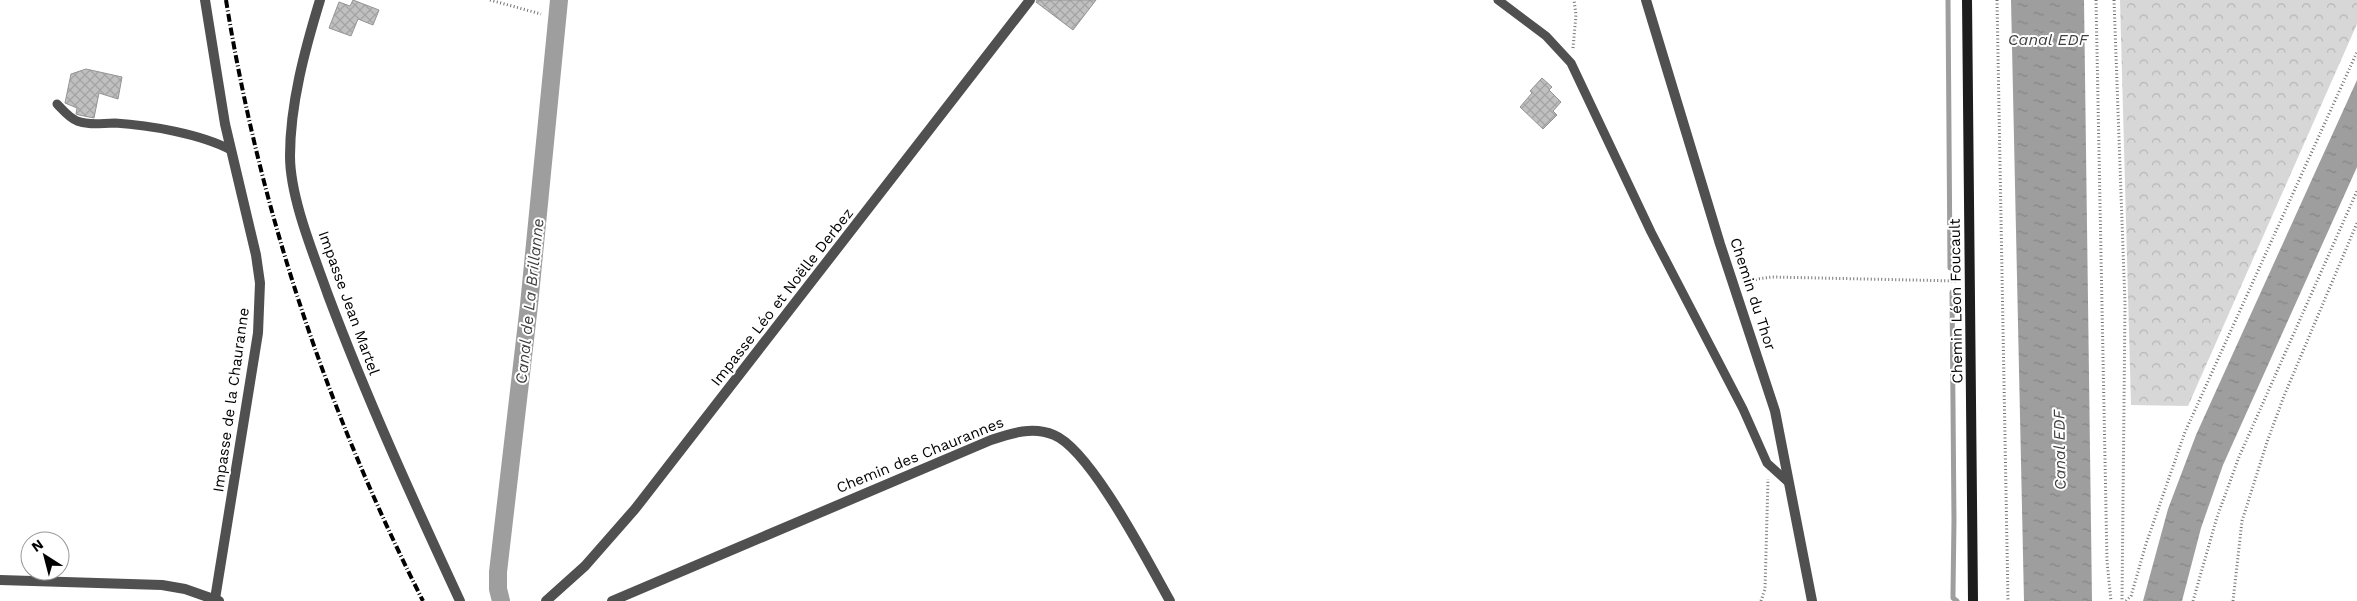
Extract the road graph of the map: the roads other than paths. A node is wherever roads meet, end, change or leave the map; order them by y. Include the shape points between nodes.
1 (205, 0) edge
2 (320, 0) edge
3 (1030, 0) edge
4 (1498, 0) edge
5 (1646, 0) edge
6 (1967, 0) edge
7 (57, 104) dead end
8 (231, 150) junction
9 (1788, 482) junction
10 (0, 580) edge
11 (217, 600) edge
12 (460, 601) edge
13 (546, 601) edge
14 (612, 601) edge
15 (1170, 601) edge
16 (1812, 601) edge
17 (1973, 601) edge

1 - 8 street, Impasse de la Chauranne
2 - 12 street, Impasse Jean Martel via 295,109 290,156 294,186 318,265 374,414
3 - 13 street, Impasse Léo et Noëlle Derbez via 635,510 585,566
4 - 9 lane via 1546,36 1571,64 1651,232 1770,466
5 - 9 street, Chemin du Thor via 1775,411
6 - 17 main road, Chemin Léon Foucault
7 - 8 lane via 67,116 79,122 121,124 190,135
8 - 11 street, Impasse de la Chauranne via 256,255 260,296 258,333
9 - 16 street, Chemin du Thor
10 - 11 street via 162,585
14 - 15 street, Chemin des Chaurannes via 991,440 1030,430 1058,436 1073,449 1119,512

